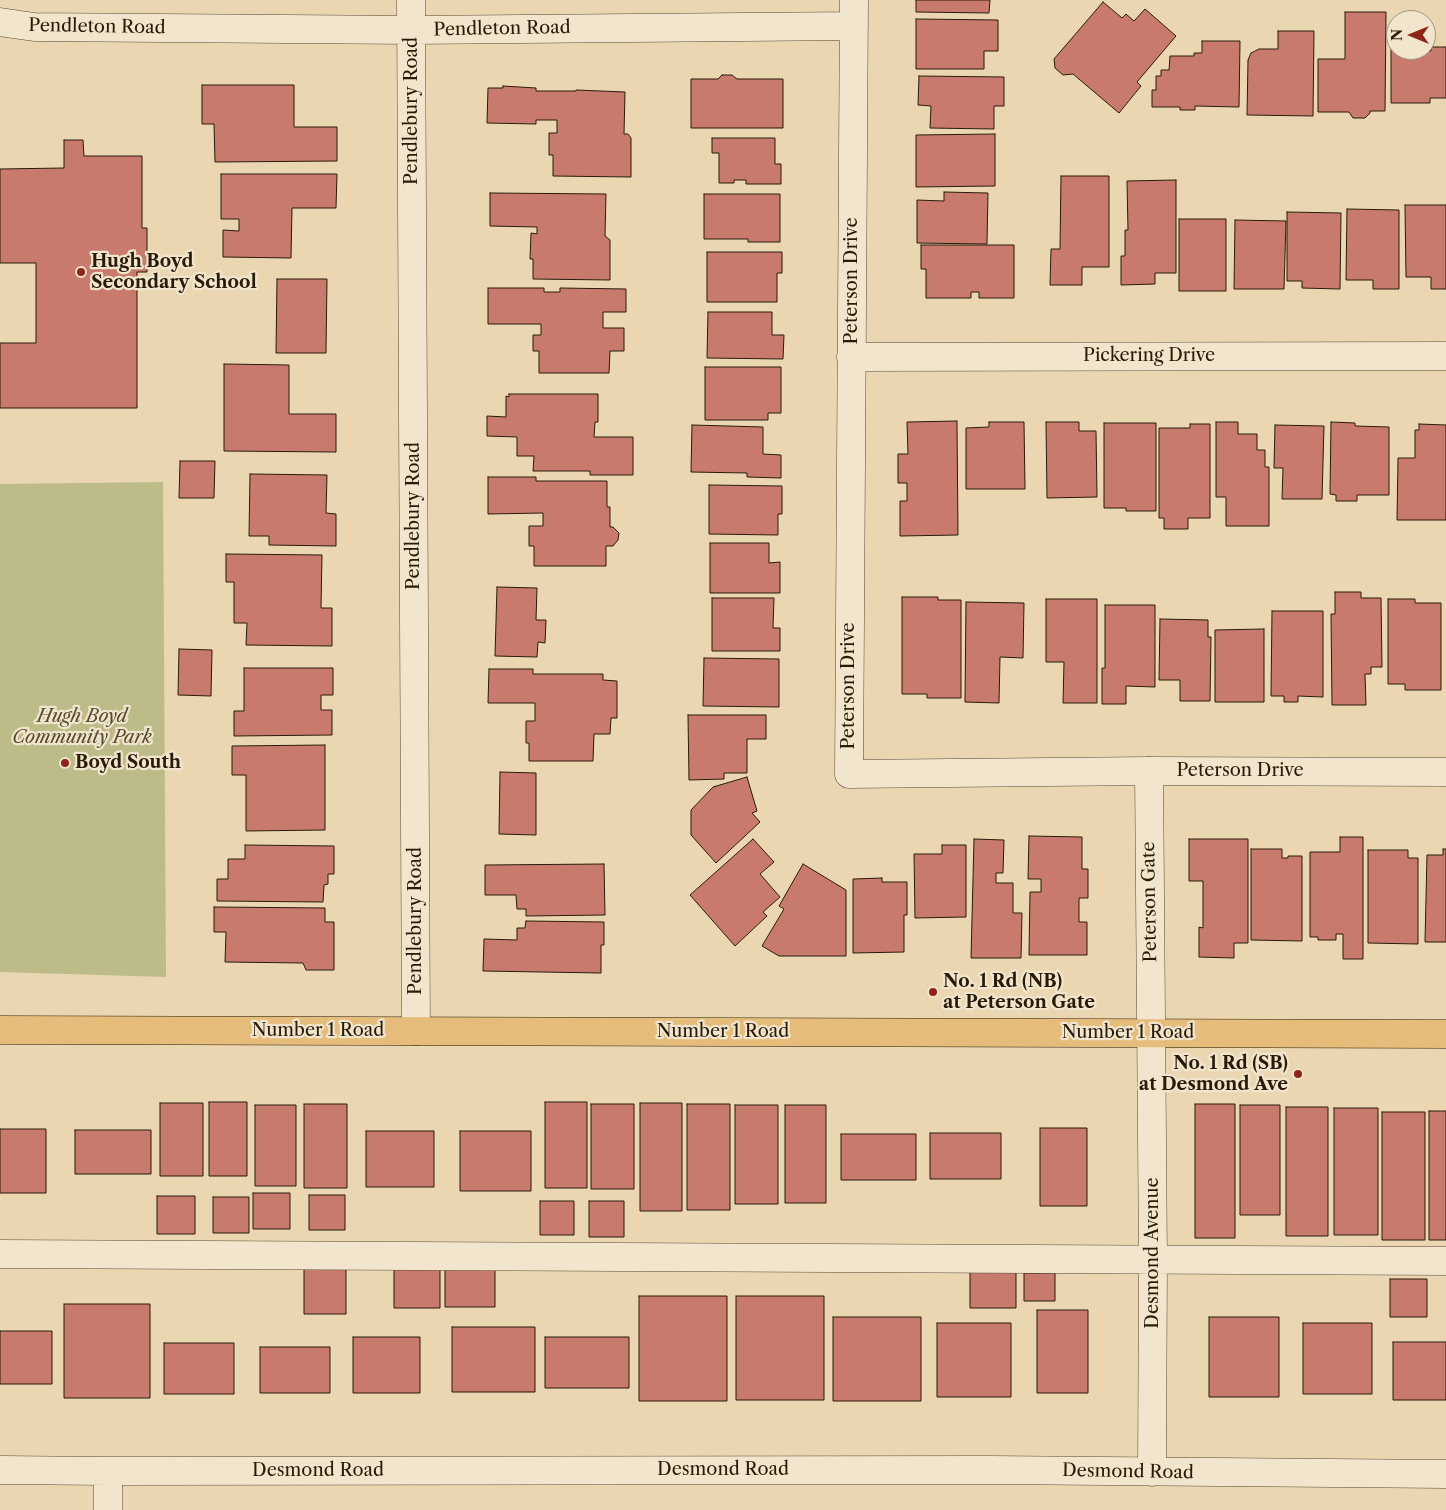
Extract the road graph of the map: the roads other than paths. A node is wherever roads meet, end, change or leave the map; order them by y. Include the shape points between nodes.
1 (411, 0) edge
2 (854, 13) edge
3 (0, 22) edge
4 (411, 30) junction
5 (1446, 356) edge
6 (851, 357) junction
7 (1149, 771) junction
8 (1446, 772) edge
9 (0, 1030) edge
10 (416, 1031) junction
11 (1152, 1034) junction
12 (1446, 1034) edge
13 (0, 1254) edge
14 (1153, 1261) junction
15 (1446, 1261) edge
16 (0, 1470) edge
17 (108, 1471) junction
18 (1152, 1472) junction
19 (1446, 1474) edge
20 (108, 1510) edge

1 - 4 street, Pendlebury Road
2 - 4 street, Pendleton Road
2 - 6 street, Peterson Drive
3 - 4 street, Pendleton Road via 34,27
4 - 10 street, Pendlebury Road
5 - 6 street, Pickering Drive
6 - 7 street, Peterson Drive via 849,774
7 - 8 street, Peterson Drive
7 - 11 street, Peterson Gate
9 - 10 main road, Number 1 Road
10 - 11 main road, Number 1 Road
11 - 12 main road, Number 1 Road
11 - 14 street, Desmond Avenue
13 - 14 street
14 - 15 street
14 - 18 street, Desmond Avenue
16 - 17 street, Desmond Road
17 - 18 street, Desmond Road
17 - 20 street
18 - 19 street, Desmond Road

